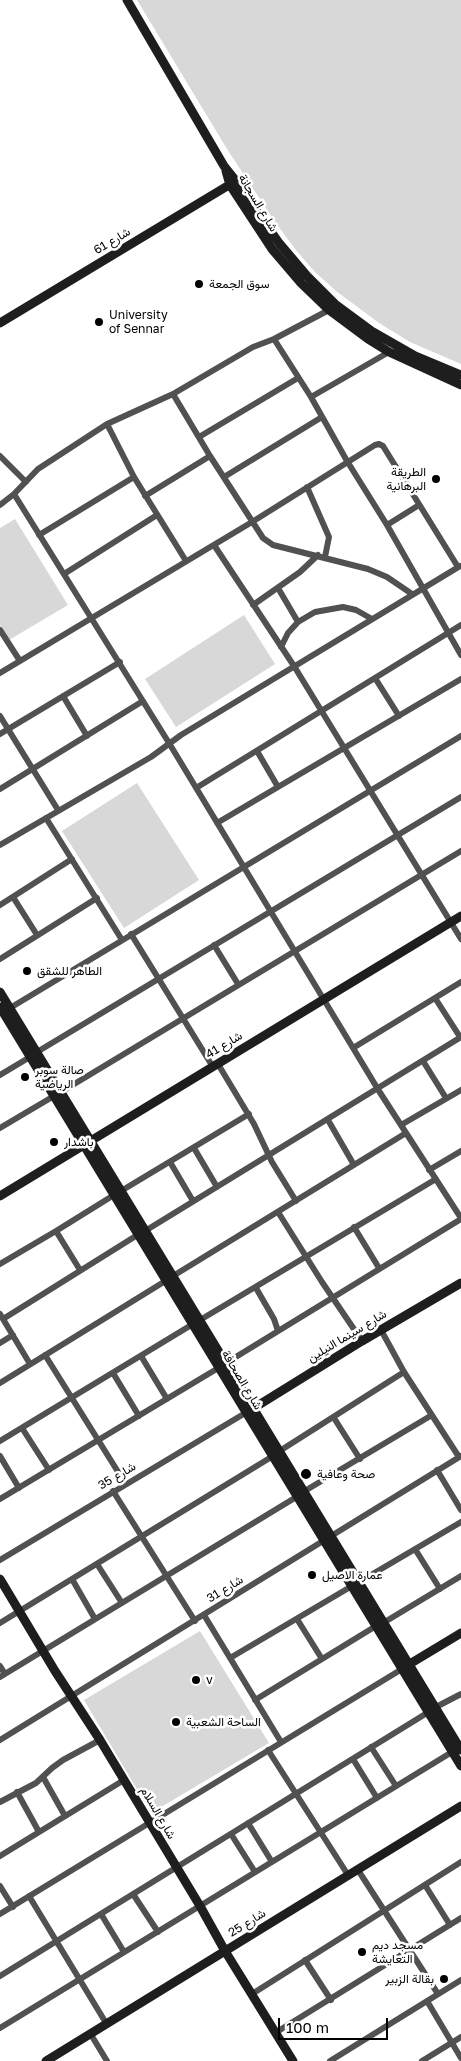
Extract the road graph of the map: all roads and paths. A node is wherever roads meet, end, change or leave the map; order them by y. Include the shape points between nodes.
1 (128, 0) edge
2 (233, 183) junction
3 (329, 310) junction
4 (0, 323) edge
5 (274, 339) junction
6 (389, 352) junction
7 (461, 376) edge
8 (298, 378) junction
9 (461, 385) edge
10 (173, 394) junction
11 (311, 398) junction
12 (322, 417) junction
13 (107, 424) junction
14 (199, 437) junction
15 (0, 456) edge
16 (210, 456) junction
17 (347, 461) junction
18 (134, 477) junction
19 (224, 477) junction
20 (26, 482) junction
21 (307, 487) junction
22 (14, 494) junction
23 (146, 496) junction
24 (0, 504) edge
25 (420, 504) junction
26 (157, 516) junction
27 (252, 522) junction
28 (387, 525) junction
29 (39, 535) junction
30 (214, 545) junction
31 (322, 556) junction
32 (186, 561) junction
33 (459, 566) edge
34 (64, 574) junction
35 (278, 588) junction
36 (423, 588) junction
37 (412, 594) junction
38 (253, 605) junction
39 (91, 617) junction
40 (372, 619) junction
41 (298, 622) junction
42 (461, 625) edge
43 (0, 630) edge
44 (448, 633) junction
45 (281, 647) junction
46 (461, 655) edge
47 (20, 661) junction
48 (120, 662) junction
49 (294, 666) junction
50 (0, 673) edge
51 (375, 678) junction
52 (461, 679) edge
53 (63, 696) junction
54 (143, 701) junction
55 (321, 711) junction
56 (0, 716) edge
57 (399, 716) junction
58 (8, 729) junction
59 (0, 734) edge
60 (87, 736) junction
61 (461, 736) edge
62 (169, 743) junction
63 (344, 748) junction
64 (257, 751) junction
65 (32, 769) junction
66 (278, 787) junction
67 (0, 788) edge
68 (196, 788) junction
69 (370, 791) junction
70 (461, 797) edge
71 (58, 810) junction
72 (46, 818) junction
73 (217, 824) junction
74 (398, 835) junction
75 (0, 845) edge
76 (461, 851) edge
77 (72, 859) junction
78 (244, 868) junction
79 (422, 875) junction
80 (14, 897) junction
81 (97, 898) junction
82 (0, 905) edge
83 (270, 911) junction
84 (461, 916) edge
85 (451, 922) junction
86 (131, 934) junction
87 (37, 935) junction
88 (461, 939) edge
89 (122, 940) junction
90 (214, 945) junction
91 (295, 951) junction
92 (0, 959) edge
93 (159, 978) junction
94 (461, 982) edge
95 (238, 984) junction
96 (0, 992) edge
97 (435, 998) junction
98 (324, 1000) junction
99 (3, 1011) edge
100 (183, 1018) junction
101 (460, 1037) edge
102 (353, 1048) junction
103 (34, 1055) junction
104 (423, 1061) junction
105 (215, 1065) junction
106 (0, 1075) edge
107 (378, 1089) junction
108 (461, 1090) edge
109 (57, 1094) junction
110 (446, 1098) junction
111 (249, 1114) junction
112 (328, 1120) junction
113 (401, 1126) junction
114 (0, 1128) edge
115 (406, 1133) junction
116 (87, 1142) junction
117 (194, 1148) junction
118 (461, 1151) edge
119 (268, 1156) junction
120 (170, 1162) junction
121 (354, 1164) junction
122 (429, 1170) junction
123 (436, 1179) junction
124 (217, 1187) junction
125 (118, 1193) junction
126 (0, 1196) edge
127 (193, 1201) junction
128 (296, 1201) junction
129 (278, 1212) junction
130 (461, 1218) edge
131 (354, 1226) junction
132 (56, 1231) junction
133 (142, 1232) junction
134 (306, 1256) junction
135 (0, 1264) edge
136 (379, 1268) junction
137 (80, 1270) junction
138 (170, 1278) junction
139 (461, 1283) edge
140 (256, 1288) junction
141 (333, 1298) junction
142 (1, 1316) edge
143 (197, 1322) junction
144 (381, 1330) junction
145 (278, 1331) junction
146 (13, 1335) junction
147 (362, 1341) junction
148 (0, 1343) edge
149 (46, 1355) junction
150 (141, 1356) junction
151 (30, 1364) junction
152 (223, 1365) junction
153 (404, 1372) junction
154 (113, 1373) junction
155 (0, 1383) edge
156 (72, 1397) junction
157 (167, 1399) junction
158 (250, 1410) junction
159 (432, 1414) junction
160 (139, 1416) junction
161 (334, 1418) junction
162 (22, 1428) junction
163 (0, 1441) edge
164 (98, 1441) junction
165 (276, 1454) junction
166 (0, 1456) edge
167 (460, 1456) edge
168 (360, 1459) junction
169 (49, 1470) junction
170 (437, 1470) junction
171 (125, 1483) junction
172 (19, 1488) junction
173 (113, 1491) junction
174 (301, 1494) junction
175 (0, 1500) edge
176 (461, 1510) edge
177 (461, 1522) edge
178 (141, 1536) junction
179 (328, 1538) junction
180 (415, 1549) junction
181 (0, 1560) edge
182 (97, 1564) junction
183 (167, 1576) junction
184 (461, 1576) edge
185 (0, 1579) edge
186 (72, 1579) junction
187 (356, 1584) junction
188 (440, 1589) junction
189 (122, 1603) junction
190 (19, 1610) junction
191 (204, 1615) junction
192 (95, 1619) junction
193 (298, 1619) junction
194 (195, 1620) junction
195 (0, 1623) edge
196 (379, 1624) junction
197 (461, 1633) edge
198 (43, 1651) junction
199 (230, 1658) junction
200 (322, 1659) junction
201 (0, 1666) edge
202 (405, 1667) junction
203 (2, 1676) edge
204 (461, 1694) edge
205 (71, 1697) junction
206 (255, 1700) junction
207 (431, 1710) junction
208 (0, 1740) edge
209 (100, 1740) junction
210 (281, 1742) junction
211 (371, 1747) junction
212 (458, 1749) edge
213 (268, 1750) junction
214 (352, 1759) junction
215 (461, 1766) edge
216 (43, 1777) junction
217 (124, 1780) junction
218 (396, 1786) junction
219 (17, 1792) junction
220 (296, 1794) junction
221 (377, 1798) junction
222 (0, 1802) edge
223 (461, 1806) edge
224 (64, 1816) junction
225 (149, 1823) junction
226 (248, 1823) junction
227 (39, 1832) junction
228 (320, 1832) junction
229 (231, 1834) junction
230 (0, 1856) edge
231 (272, 1862) junction
232 (459, 1863) edge
233 (176, 1868) junction
234 (358, 1870) junction
235 (461, 1871) edge
236 (255, 1872) junction
237 (348, 1875) junction
238 (425, 1885) junction
239 (0, 1886) edge
240 (132, 1894) junction
241 (29, 1896) junction
242 (200, 1906) junction
243 (13, 1907) junction
244 (384, 1910) junction
245 (0, 1914) edge
246 (101, 1914) junction
247 (461, 1918) edge
248 (450, 1925) junction
249 (158, 1932) junction
250 (56, 1940) junction
251 (225, 1951) junction
252 (124, 1952) junction
253 (410, 1952) junction
254 (305, 1960) junction
255 (0, 1976) edge
256 (80, 1980) junction
257 (461, 1980) edge
258 (252, 1994) junction
259 (438, 1994) junction
260 (331, 2000) junction
261 (427, 2001) junction
262 (106, 2023) junction
263 (0, 2028) edge
264 (90, 2033) junction
265 (275, 2033) junction
266 (461, 2037) edge
267 (452, 2043) junction
268 (461, 2058) edge
269 (46, 2061) edge
270 (107, 2061) edge
271 (293, 2061) edge
272 (330, 2061) edge
273 (422, 2061) edge

1 - 2 main road, شارع السجانة
2 - 3 main road, شارع السجانة via 272,249
2 - 4 main road, شارع 61
2 - 7 main road, شارع السجانة via 279,243 335,304 414,356
3 - 5 street
3 - 6 main road, شارع السجانة
5 - 8 street
5 - 10 street via 253,347
6 - 9 main road, شارع السجانة
6 - 11 street
8 - 11 street
8 - 14 street
10 - 13 street
10 - 14 street
11 - 12 street
12 - 17 street
12 - 19 street
13 - 18 street
13 - 20 street via 45,463
14 - 16 street
15 - 20 street
16 - 19 street
16 - 23 street
17 - 21 street
17 - 25 street via 375,445 383,446
17 - 28 street
18 - 23 street
18 - 29 street
19 - 27 street
20 - 22 street
21 - 27 street
21 - 31 street via 329,538
22 - 24 street
22 - 29 street
23 - 26 street
25 - 28 street
25 - 33 street
26 - 32 street
26 - 34 street
27 - 30 street
27 - 31 street via 273,545
28 - 36 street
29 - 34 street
30 - 32 street
30 - 38 street
31 - 35 street
31 - 37 street via 374,572
32 - 39 street
33 - 36 street
34 - 39 street
35 - 38 street
35 - 41 street
36 - 37 street
36 - 44 street
37 - 40 street
38 - 45 street
39 - 47 street
39 - 48 street
40 - 41 street via 343,607 314,612
40 - 49 street
41 - 45 street
42 - 44 street
43 - 47 street
44 - 46 street
44 - 51 street
45 - 49 street
47 - 50 street
48 - 53 street
48 - 54 street
49 - 55 street
49 - 62 street
51 - 55 street
51 - 57 street
52 - 57 street
53 - 58 street
53 - 60 street
54 - 60 street
54 - 62 street
55 - 63 street
55 - 64 street
56 - 58 street
57 - 63 street
58 - 59 street
58 - 65 street
60 - 65 street
61 - 69 street
62 - 68 street
62 - 71 street via 151,757
63 - 66 street
63 - 69 street
64 - 66 street
64 - 68 street
65 - 67 street
65 - 71 street
66 - 73 street
68 - 73 street
69 - 74 street
69 - 78 street
70 - 74 street
71 - 72 street
72 - 75 street
72 - 77 street
73 - 78 street
74 - 79 street
74 - 83 street
76 - 79 street
77 - 80 street
77 - 81 street
78 - 83 street
78 - 86 street
79 - 85 street
79 - 91 street
80 - 82 street
80 - 87 street
81 - 87 street
81 - 89 street
83 - 90 street
83 - 91 street
84 - 85 main road, شارع 41
85 - 88 street
85 - 98 main road, شارع 41
86 - 89 street
86 - 93 street
87 - 92 street
89 - 99 street
90 - 93 street
90 - 95 street
91 - 95 street
91 - 98 street
93 - 100 street
93 - 103 street
94 - 97 street
95 - 100 street
96 - 99 main road, شارع الصحافة
97 - 101 street
97 - 102 street
98 - 102 street
98 - 105 main road, شارع 41
99 - 103 main road, شارع الصحافة
100 - 105 street
100 - 109 street
101 - 104 street
102 - 107 street
103 - 106 street
103 - 109 main road, شارع الصحافة
104 - 107 street
104 - 110 street
105 - 111 street
105 - 116 main road, شارع 41
107 - 112 street
107 - 113 street
108 - 110 street
109 - 114 street
109 - 116 main road, شارع الصحافة
110 - 113 street
111 - 117 street
111 - 119 street
112 - 119 street
112 - 121 street
113 - 115 street
115 - 121 street
115 - 122 street
116 - 125 main road, شارع الصحافة
116 - 126 main road, شارع 41
117 - 120 street
117 - 124 street
118 - 122 street
119 - 124 street
119 - 128 street
120 - 125 street
120 - 127 street
121 - 128 street
122 - 123 street
123 - 130 street
123 - 131 street
124 - 127 street
125 - 132 street
125 - 133 main road, شارع الصحافة
127 - 133 street
128 - 129 street
129 - 134 street
129 - 138 street
130 - 136 street
131 - 134 street
131 - 136 street
132 - 135 street
132 - 137 street
133 - 137 street
133 - 138 main road, شارع الصحافة
134 - 140 street
134 - 141 street
136 - 141 street
137 - 142 street
138 - 143 main road, شارع الصحافة
138 - 149 street
139 - 144 main road, شارع سينما النيلين
140 - 143 street
140 - 145 street
141 - 145 street
141 - 147 street
142 - 146 street
143 - 150 street
143 - 152 main road, شارع الصحافة
144 - 147 main road, شارع سينما النيلين
144 - 153 street
145 - 152 street
146 - 148 street
146 - 151 street
147 - 158 main road, شارع سينما النيلين
149 - 151 street
149 - 156 street
150 - 154 street
150 - 157 street
151 - 155 street
152 - 157 street
152 - 158 main road, شارع الصحافة
153 - 159 street
153 - 161 street
154 - 156 street
154 - 160 street
156 - 162 street
156 - 164 street
157 - 160 street
158 - 165 main road, شارع الصحافة
158 - 171 street, شارع 35
159 - 167 street
159 - 168 street
160 - 164 street
161 - 165 street
161 - 168 street
162 - 163 street
162 - 169 street
164 - 169 street
164 - 171 street
165 - 174 main road, شارع الصحافة
165 - 178 street
166 - 172 street
167 - 170 street, شارع 31
168 - 174 street
169 - 172 street
170 - 176 street
170 - 179 street, شارع 31
171 - 173 street, شارع 35
172 - 175 street
173 - 178 street
173 - 181 street, شارع 35
174 - 179 main road, شارع الصحافة
174 - 183 street
177 - 180 street
178 - 182 street
178 - 183 street
179 - 187 main road, شارع الصحافة
179 - 191 street, شارع 31
180 - 187 street
180 - 188 street
182 - 186 street
182 - 189 street
183 - 189 street
183 - 194 street
184 - 188 street
185 - 190 main road, شارع السلام
186 - 190 street
186 - 192 street
187 - 193 street
187 - 196 main road, شارع الصحافة
188 - 196 street
189 - 192 street
190 - 195 street
190 - 198 main road, شارع السلام
191 - 194 street, شارع 31
191 - 199 street
192 - 198 street
193 - 199 street
193 - 200 street
194 - 205 street, شارع 31
196 - 200 street
196 - 202 main road, شارع الصحافة
197 - 202 main road
198 - 203 street
198 - 205 main road, شارع السلام
199 - 206 street
200 - 206 street
201 - 203 street
202 - 207 main road, شارع الصحافة
202 - 210 street
204 - 207 street
205 - 208 street, شارع 31
205 - 209 main road, شارع السلام
206 - 210 street
207 - 211 street
207 - 212 main road, شارع الصحافة
209 - 216 street via 63,1760
209 - 217 main road, شارع السلام
210 - 213 street
211 - 214 street
211 - 218 street
212 - 215 main road, شارع الصحافة
212 - 218 street
213 - 220 street
213 - 225 street
214 - 220 street
214 - 221 street
216 - 219 street
216 - 224 street
217 - 224 street
217 - 225 main road, شارع السلام
218 - 221 street
219 - 222 street
219 - 227 street
220 - 226 street
220 - 228 street
221 - 228 street
223 - 234 main road, شارع 25
224 - 227 street
225 - 233 main road, شارع السلام
225 - 241 street
226 - 229 street
226 - 231 street
227 - 230 street
228 - 231 street
228 - 237 street
229 - 233 street
229 - 236 street
231 - 236 street
232 - 235 street
232 - 238 street
233 - 240 street
233 - 242 main road, شارع السلام
234 - 237 main road, شارع 25
234 - 244 street
236 - 242 street
237 - 251 main road, شارع 25
238 - 244 street
238 - 248 street
239 - 243 street
240 - 246 street
240 - 249 street
241 - 243 street
241 - 250 street
242 - 249 street
242 - 251 main road, شارع السلام
243 - 245 street
244 - 253 street
244 - 254 street
246 - 250 street
246 - 252 street
247 - 248 street
248 - 253 street
249 - 252 street
250 - 255 street
250 - 256 street
251 - 258 main road, شارع السلام
251 - 262 main road, شارع 25
252 - 256 street
253 - 259 street
253 - 260 street
254 - 258 street
254 - 260 street
256 - 262 street
256 - 263 street
257 - 259 street
258 - 265 main road, شارع السلام
259 - 261 street
260 - 265 street
261 - 267 street
261 - 272 street
262 - 264 main road, شارع 25
264 - 269 main road, شارع 25
264 - 270 street
265 - 271 main road, شارع السلام
266 - 267 street
267 - 268 street
267 - 273 street

